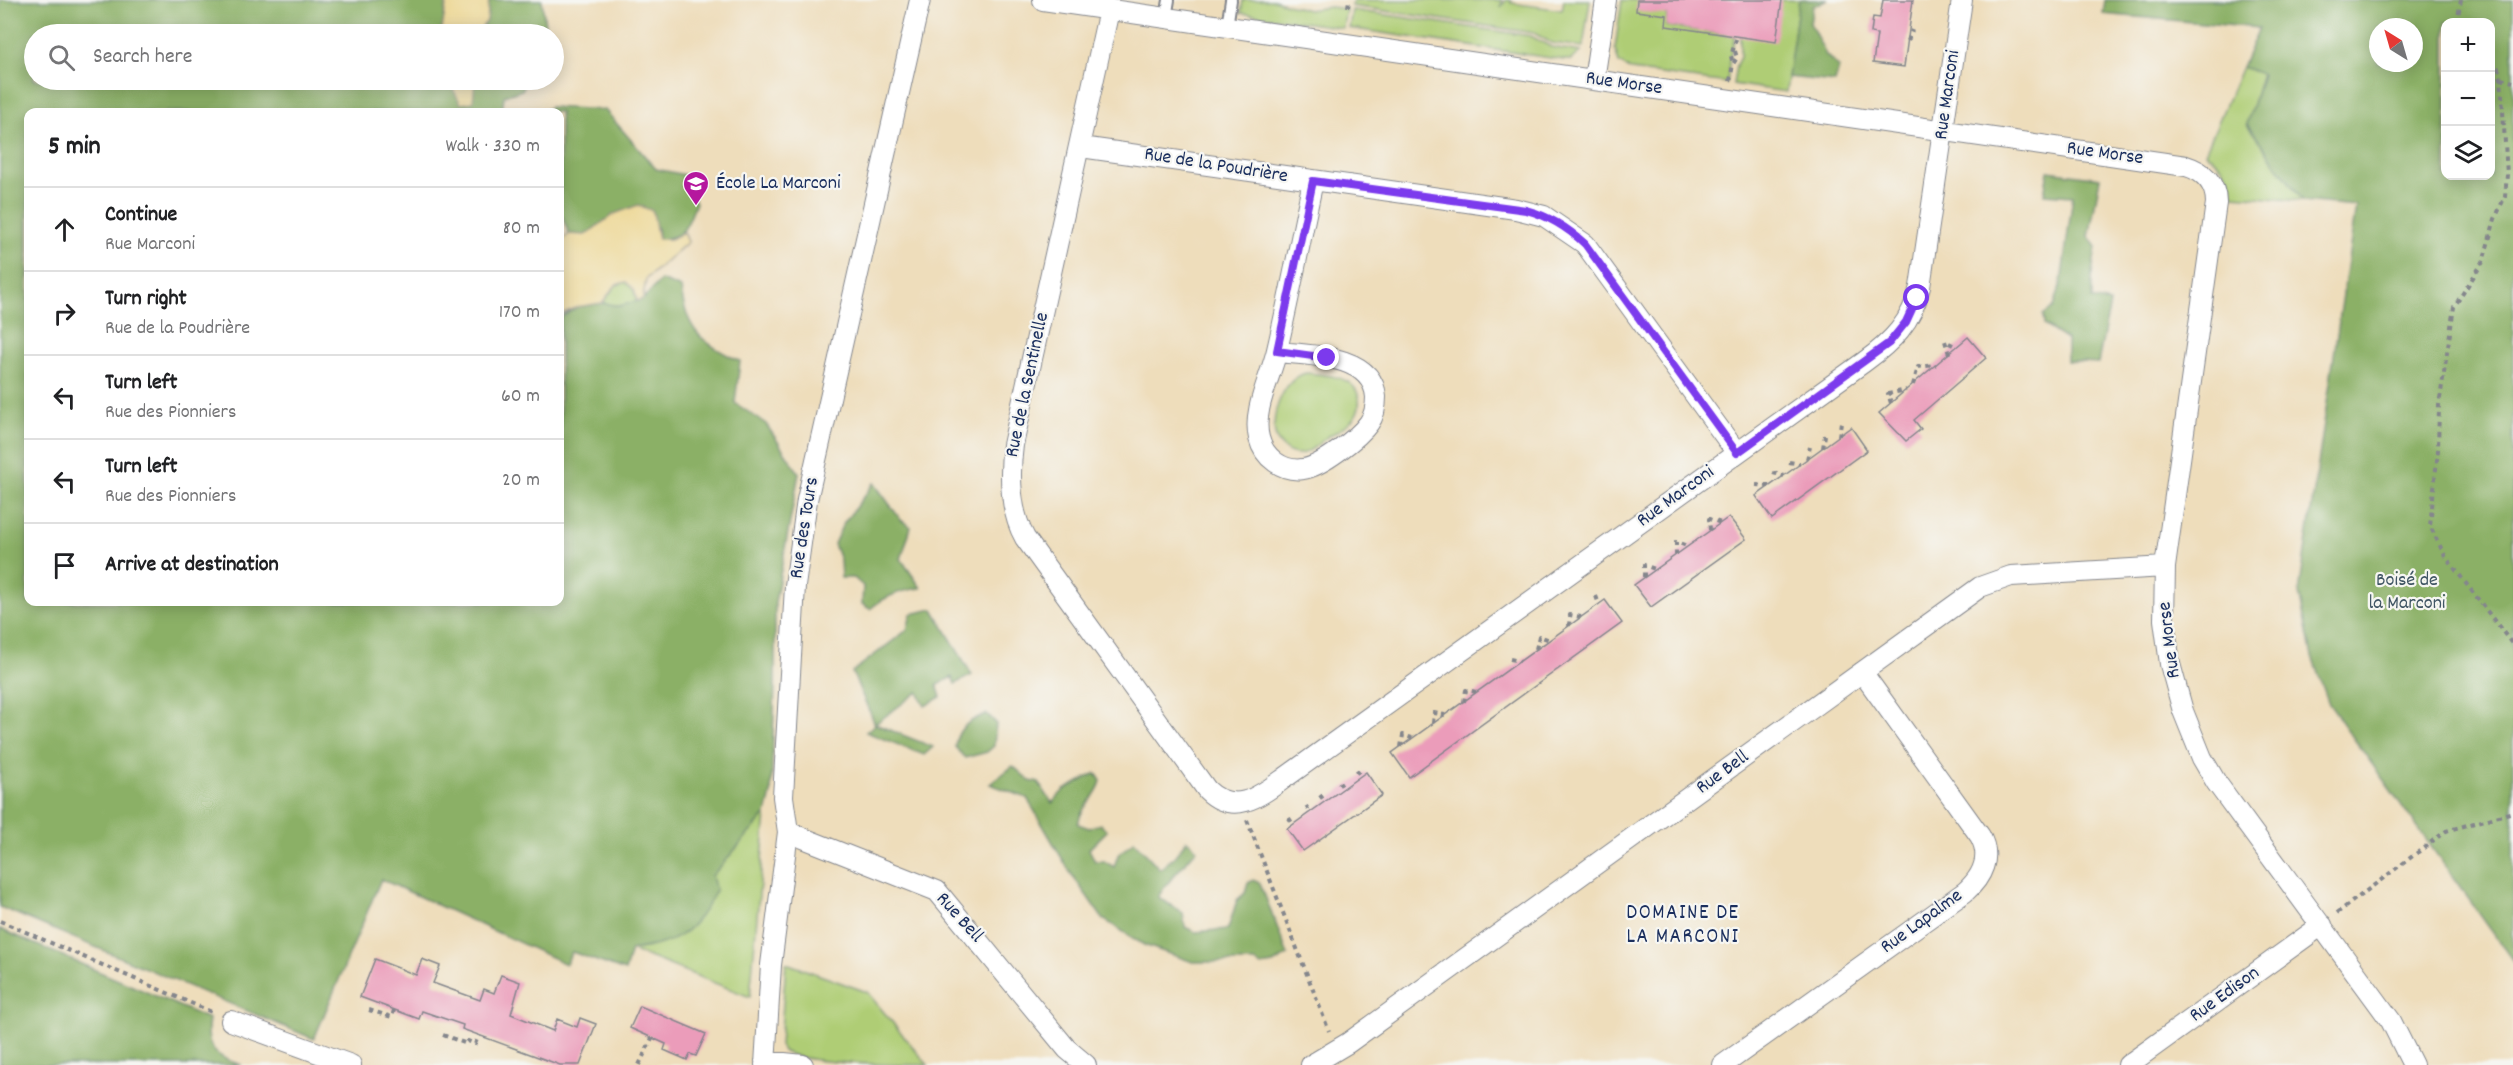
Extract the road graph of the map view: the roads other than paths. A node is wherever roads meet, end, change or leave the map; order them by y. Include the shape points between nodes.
1 (920, 0) edge
2 (1043, 0) edge
3 (1232, 0) edge
4 (1606, 0) edge
5 (1962, 0) edge
6 (1168, 9) edge
7 (1109, 10) junction
8 (1227, 27) junction
9 (1594, 80) junction
10 (1943, 131) junction
11 (1081, 147) junction
12 (1313, 181) junction
13 (1277, 351) junction
14 (1737, 453) junction
15 (2165, 567) junction
16 (1862, 672) junction
17 (1262, 794) joint
18 (788, 832) junction
19 (2327, 920) junction
20 (231, 1021) road end
21 (765, 1063) edge
22 (2133, 1063) edge
23 (351, 1065) edge
24 (802, 1065) edge
25 (1086, 1065) edge
26 (1311, 1065) edge
27 (1723, 1065) edge
28 (2413, 1065) edge

1 - 18 street, Rue des Tours via 803,528 795,586 783,796
2 - 7 street, Rue Morse
3 - 8 lane
4 - 9 street
5 - 10 street, Rue Marconi
6 - 7 street, Rue Morse
6 - 8 street, Rue Morse
7 - 11 street, Rue de la Sentinelle
8 - 9 street, Rue Morse
9 - 10 street, Rue Morse
10 - 14 street, Rue Marconi via 1920,287 1906,322 1881,349
10 - 15 street, Rue Morse via 2186,166 2200,172 2213,187 2216,202
11 - 12 street, Rue de la Poudrière
11 - 17 street, Rue de la Sentinelle via 1013,445 1011,470 1017,521 1207,790 1232,804
12 - 13 street
12 - 14 street, Rue de la Poudrière via 1526,210 1567,229 1585,244
13 - 13 street via 1258,417 1259,437 1266,452 1279,465 1292,470 1308,469 1344,446 1368,424 1375,409 1376,393 1365,374 1351,364
14 - 17 street, Rue Marconi
15 - 16 street, Rue Bell via 1995,580
15 - 19 street, Rue Morse via 2164,620 2169,657 2194,740 2216,782
16 - 26 street, Rue Bell via 1348,1043
16 - 27 street, Rue Lapalme via 1980,836 1986,849 1984,864 1965,892
18 - 21 street, Rue des Tours via 771,965
18 - 25 street, Rue Bell via 937,891 1067,1049
19 - 22 street, Rue Edison
19 - 28 street, Rue Morse via 2391,1022
20 - 23 street
21 - 24 street

